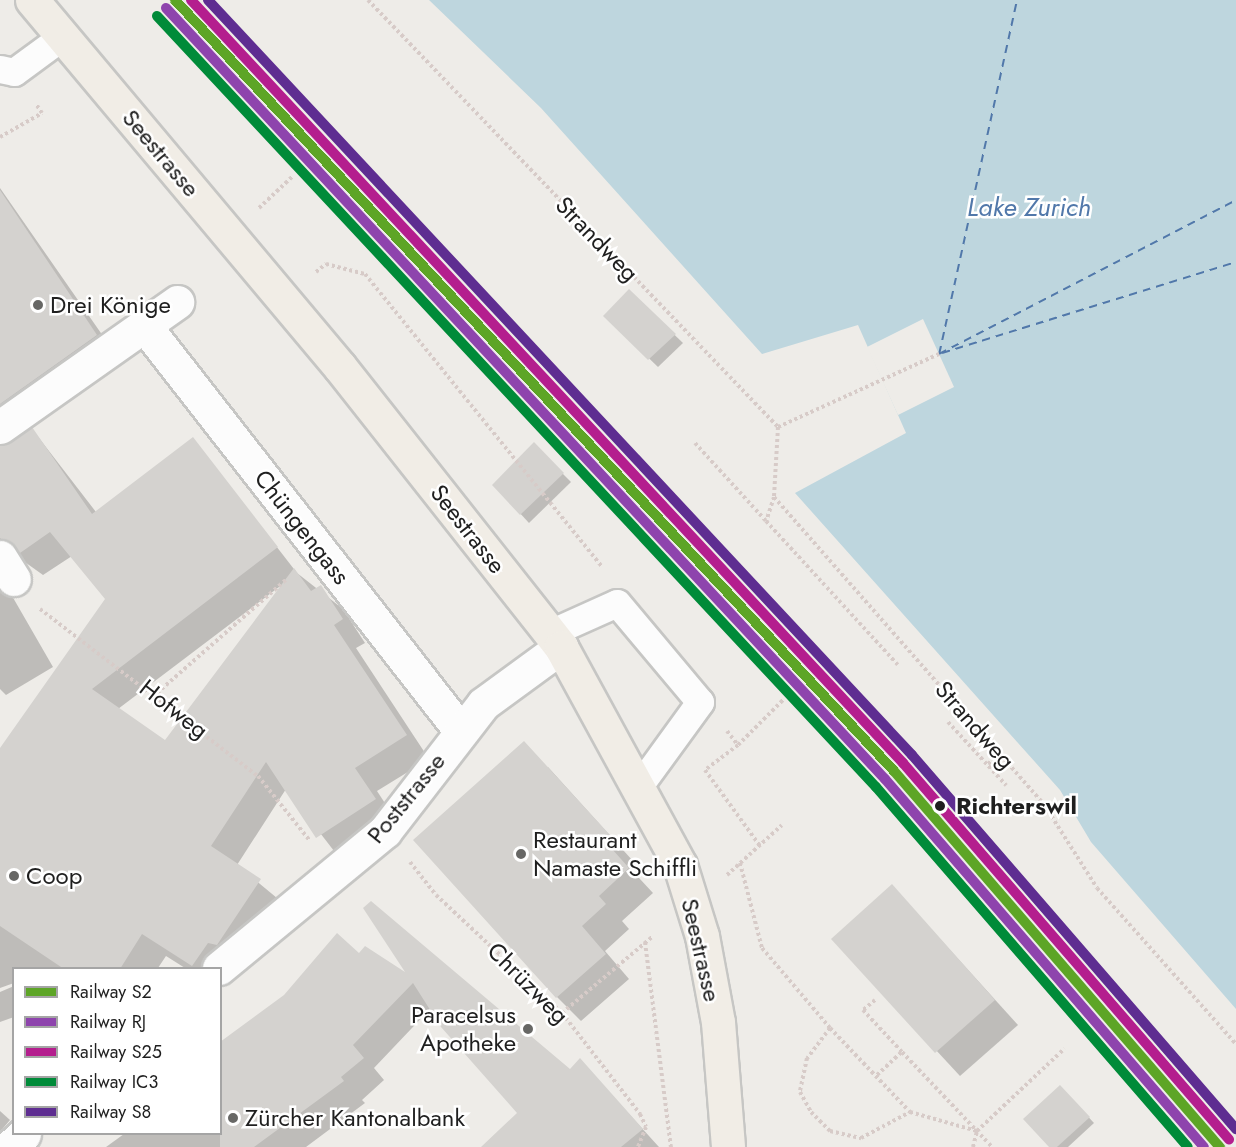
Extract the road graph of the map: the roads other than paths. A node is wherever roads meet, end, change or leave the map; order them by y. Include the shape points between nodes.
1 (32, 0) edge
2 (63, 36) junction
3 (0, 69) edge
4 (177, 302) dead end
5 (144, 325) junction
6 (0, 427) edge
7 (555, 640) junction
8 (460, 730) junction
9 (639, 786) junction
10 (222, 967) edge
11 (23, 1135) edge
12 (10, 1147) edge
13 (728, 1147) edge

1 - 2 main road, Seestrasse
2 - 3 lane via 14,72
2 - 7 main road, Seestrasse via 283,300
4 - 5 street
5 - 6 street
5 - 8 street, Chüngengass
7 - 8 street, Poststrasse
7 - 9 main road, Seestrasse
7 - 9 lane via 617,603 700,702
8 - 10 street, Poststrasse via 385,831 338,874
9 - 13 main road, Seestrasse via 680,865 702,936 718,1022
11 - 12 street

